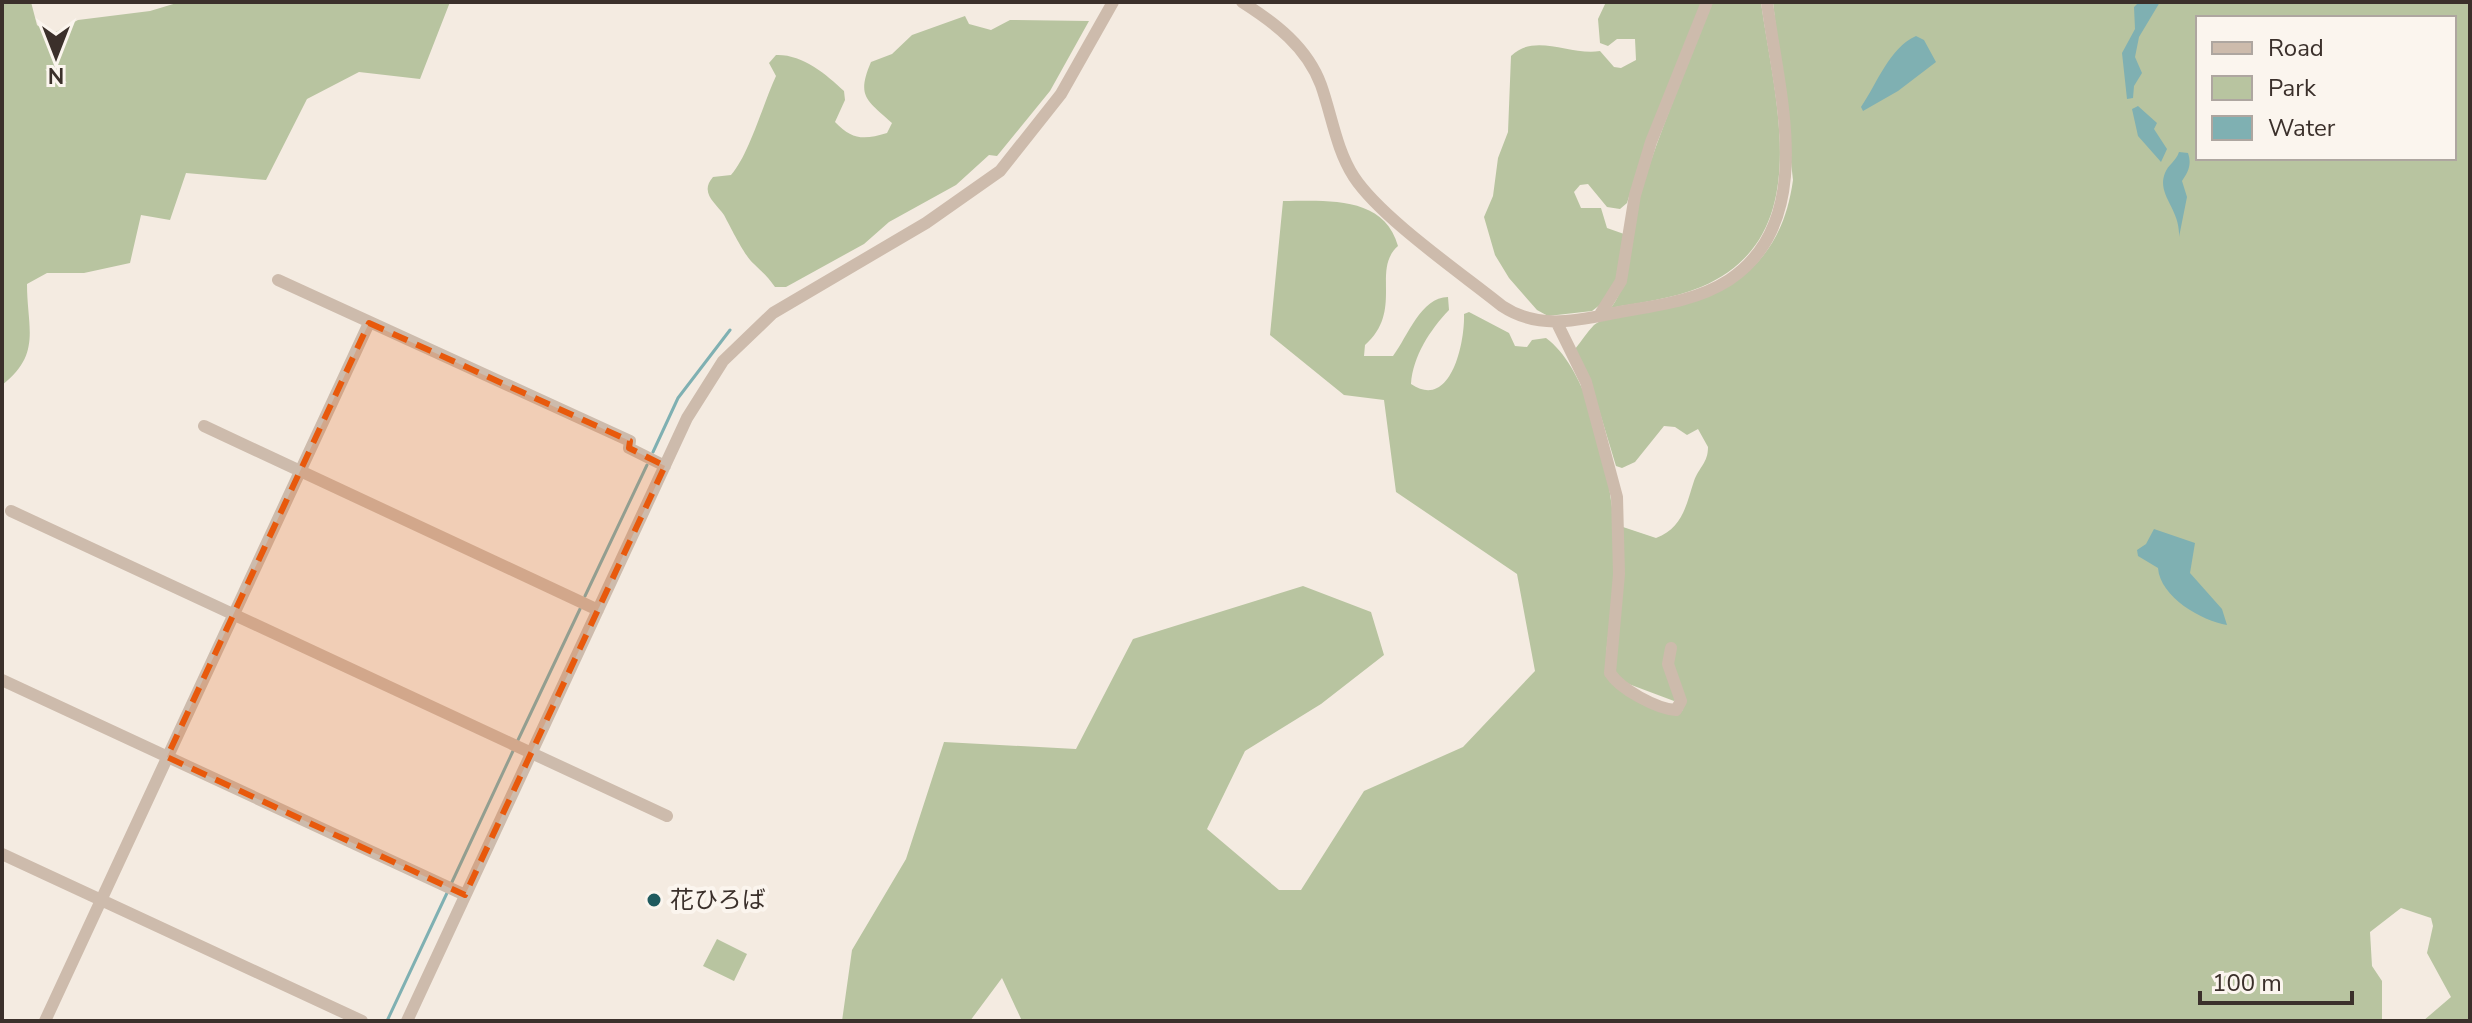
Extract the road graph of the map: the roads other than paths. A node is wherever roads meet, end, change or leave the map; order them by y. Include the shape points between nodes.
1 (1113, 2) edge
2 (1242, 2) edge
3 (1707, 2) edge
4 (1767, 2) edge
5 (278, 280) dead end
6 (1599, 316) junction
7 (369, 323) junction
8 (1557, 323) junction
9 (204, 426) dead end
10 (665, 466) junction
11 (300, 471) junction
12 (11, 511) dead end
13 (598, 610) junction
14 (234, 615) junction
15 (1671, 648) dead end
16 (2, 680) edge
17 (531, 753) junction
18 (167, 757) junction
19 (667, 816) dead end
20 (2, 854) edge
21 (465, 895) junction
22 (102, 900) junction
23 (45, 1021) edge
24 (362, 1021) edge
25 (407, 1021) edge

1 - 10 street via 1061,94 1000,171 926,223 773,313 723,361
2 - 8 street via 1275,24 1309,61 1346,163 1372,199 1502,306 1527,319
3 - 6 street via 1647,155 1621,281
4 - 6 street via 1786,181 1777,220 1756,255 1727,281 1682,300
5 - 7 street
6 - 8 street
7 - 10 street via 630,441 629,448
7 - 11 street
8 - 15 street via 1586,382 1617,497 1619,574 1611,677 1665,709 1676,710 1681,701 1668,664
9 - 11 street
10 - 13 street
11 - 13 street
11 - 14 street
12 - 14 street
13 - 17 street
14 - 17 street
14 - 18 street
16 - 18 street
17 - 19 street
17 - 21 street
18 - 21 street
18 - 22 street
20 - 22 street
21 - 25 street
22 - 23 street
22 - 24 street

